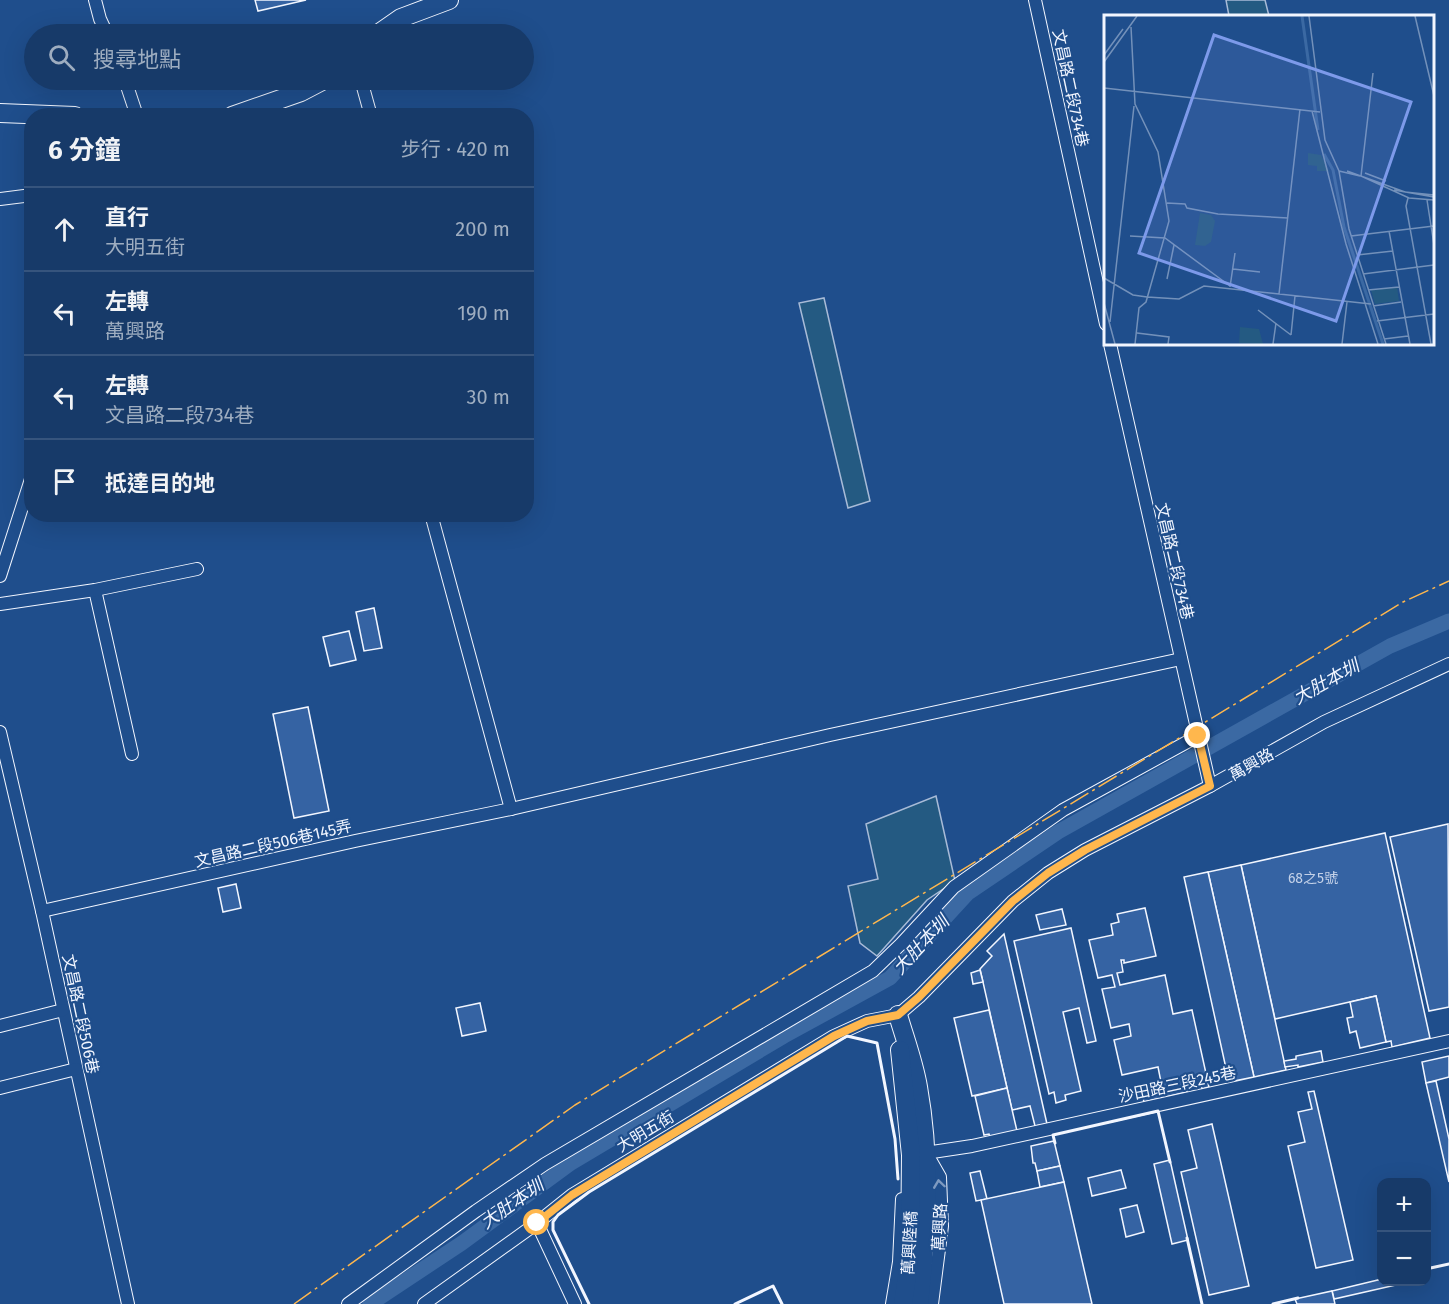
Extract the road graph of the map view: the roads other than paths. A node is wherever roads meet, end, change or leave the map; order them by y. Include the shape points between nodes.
1 (95, 0) edge
2 (449, 0) edge
3 (1035, 0) edge
4 (102, 24) edge
5 (392, 24) edge
6 (128, 90) edge
7 (305, 90) edge
8 (363, 90) edge
9 (134, 108) edge
10 (255, 108) edge
11 (369, 108) edge
12 (0, 112) edge
13 (24, 113) edge
14 (24, 196) edge
15 (0, 199) edge
16 (1104, 315) edge
17 (1110, 345) edge
18 (24, 501) edge
19 (432, 522) edge
20 (197, 569) dead end
21 (0, 576) edge
22 (95, 590) junction
23 (0, 604) edge
24 (1181, 659) junction
25 (1449, 664) edge
26 (0, 732) edge
27 (1198, 736) junction
28 (132, 754) dead end
29 (1210, 786) junction
30 (511, 808) junction
31 (42, 911) junction
32 (63, 1010) junction
33 (898, 1015) junction
34 (0, 1026) edge
35 (1449, 1041) edge
36 (76, 1069) junction
37 (0, 1088) edge
38 (919, 1154) junction
39 (920, 1183) junction
40 (537, 1223) junction
41 (431, 1302) edge
42 (128, 1304) edge
43 (348, 1304) edge
44 (575, 1304) edge
45 (892, 1304) edge
46 (903, 1304) edge
47 (919, 1304) edge
48 (932, 1304) edge

1 - 4 street
2 - 5 street
3 - 16 street, 文昌路二段734巷
6 - 9 street
7 - 10 street
8 - 11 street
12 - 13 street
14 - 15 street
17 - 24 street, 文昌路二段734巷
18 - 21 street
19 - 30 street
20 - 22 street
22 - 23 street
22 - 28 street
24 - 27 street, 文昌路二段734巷
24 - 30 street, 文昌路二段506巷145弄
25 - 29 street, 萬興路 via 1324,722
26 - 31 street, 文昌路二段506巷
27 - 29 street, 文昌路二段734巷
27 - 43 street via 1064,810 954,887 873,971 545,1164
29 - 33 street, 萬興路 via 1048,873 1013,901
30 - 31 street, 文昌路二段506巷145弄
31 - 32 street, 文昌路二段506巷
32 - 34 street
32 - 36 street, 文昌路二段506巷
33 - 38 street, 萬興路 via 918,1085
33 - 40 street, 大明五街 via 867,1021 834,1036 572,1195
35 - 38 street, 沙田路三段245巷 via 972,1146
36 - 37 street
36 - 42 street, 文昌路二段506巷
38 - 39 street, 萬興路
38 - 45 street, 萬興路 via 904,1175 899,1262
48 -> 38 street, 萬興路 via 942,1226 940,1177
39 - 46 street, 萬興陸橋
39 - 47 street, 萬興陸橋 via 927,1214
40 - 41 street, 大明五街
40 - 44 street

